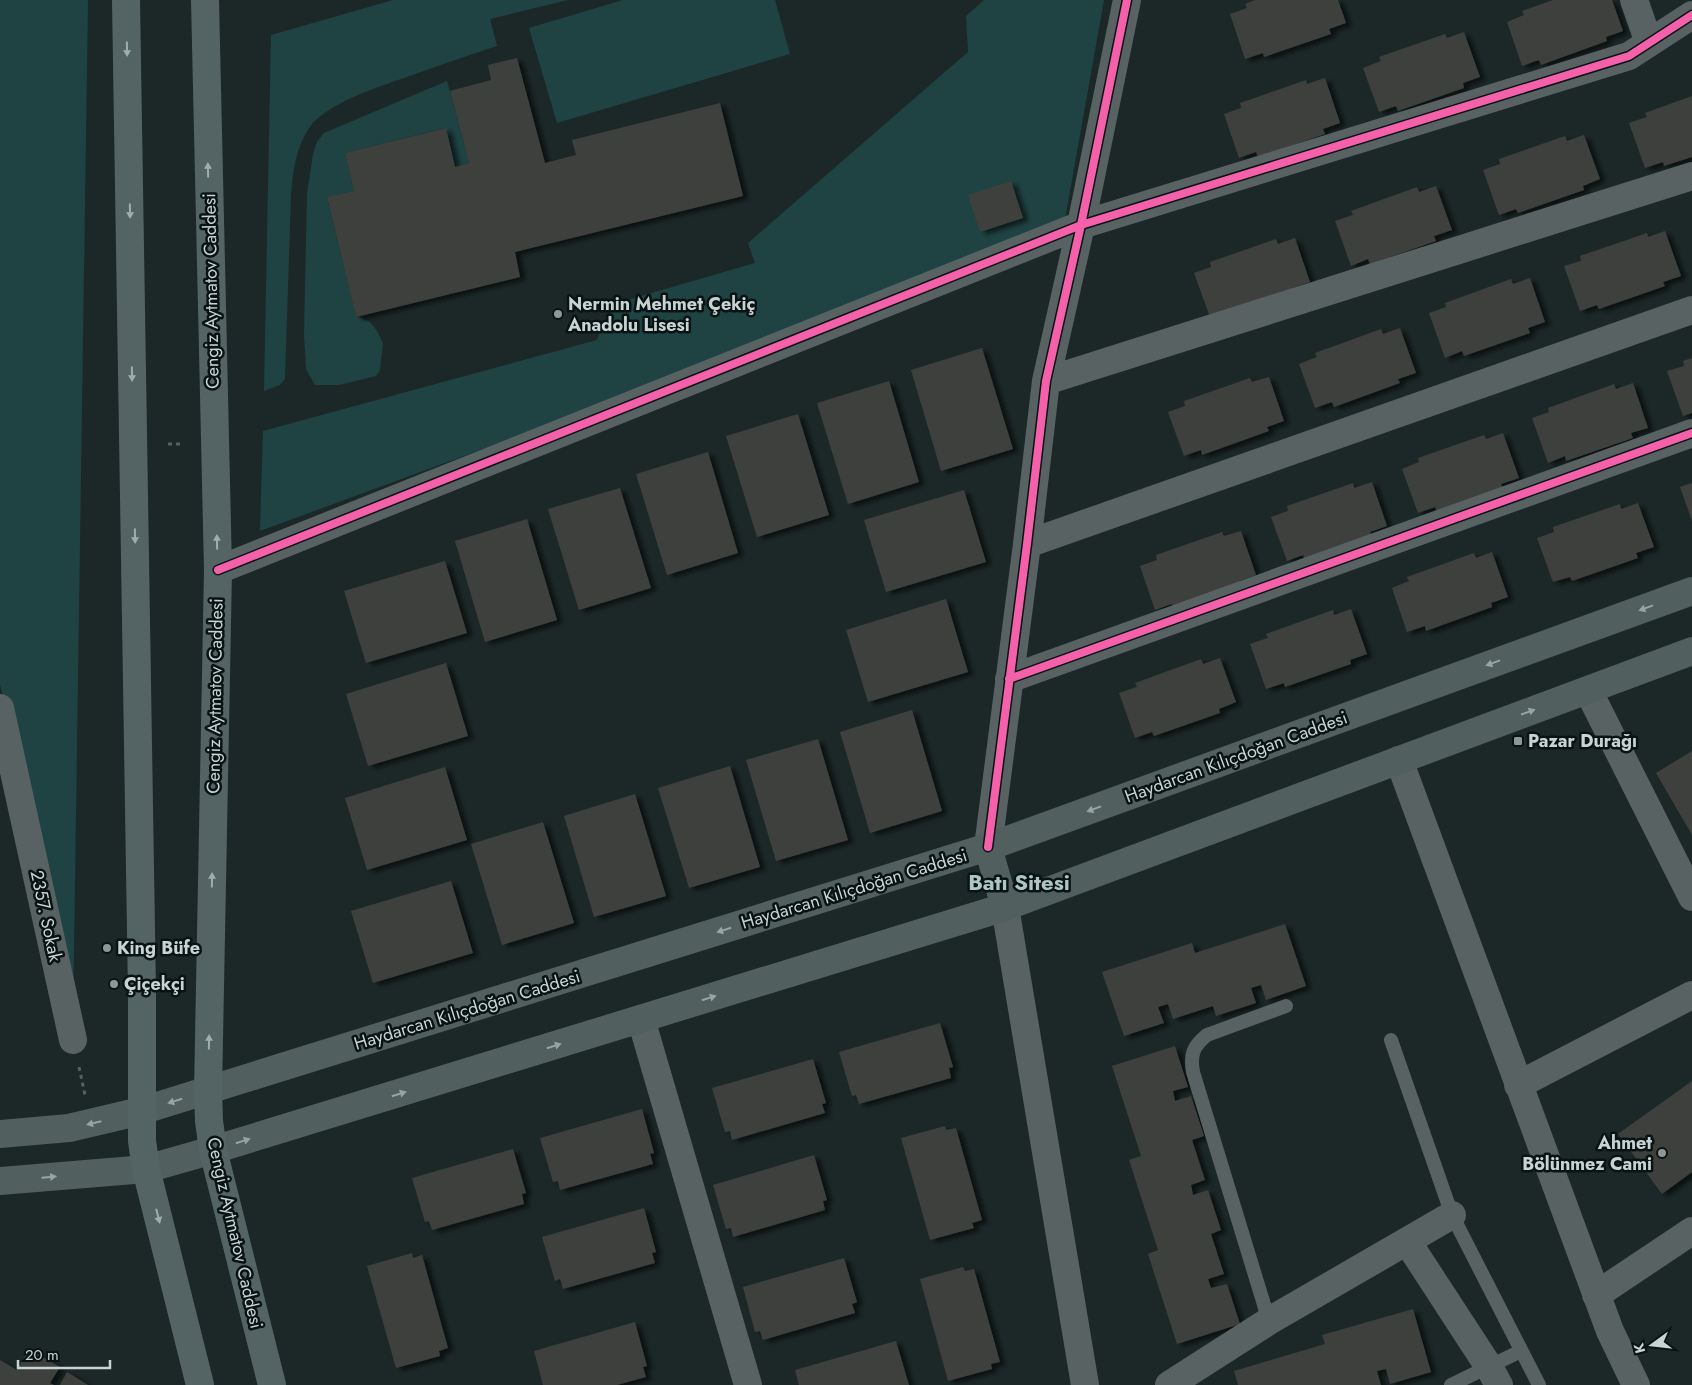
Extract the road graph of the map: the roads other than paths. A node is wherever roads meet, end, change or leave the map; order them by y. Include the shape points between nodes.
1 (126, 0) edge
2 (204, 0) edge
3 (1127, 0) edge
4 (1634, 0) edge
5 (1692, 15) edge
6 (1649, 43) junction
7 (1692, 176) edge
8 (1082, 225) junction
9 (1692, 310) edge
10 (1046, 381) junction
11 (1692, 433) edge
12 (1027, 544) junction
13 (218, 570) junction
14 (1692, 591) edge
15 (1692, 651) edge
16 (1009, 679) junction
17 (1588, 690) junction
18 (0, 708) edge
19 (1399, 760) junction
20 (988, 847) junction
21 (1692, 897) edge
22 (1005, 907) junction
23 (1692, 995) edge
24 (1286, 1006) dead end
25 (642, 1019) junction
26 (73, 1040) road end
27 (1390, 1040) dead end
28 (1518, 1084) junction
29 (208, 1091) junction
30 (141, 1111) junction
31 (0, 1134) edge
32 (213, 1150) junction
33 (146, 1169) junction
34 (0, 1182) edge
35 (1452, 1214) junction
36 (1692, 1231) edge
37 (1406, 1241) junction
38 (1596, 1295) junction
39 (1269, 1321) junction
40 (1521, 1351) junction
41 (1494, 1376) edge
42 (200, 1385) edge
43 (272, 1385) edge
44 (748, 1385) edge
45 (1085, 1385) edge
46 (1169, 1385) edge
47 (1451, 1385) edge
48 (1539, 1385) edge
49 (1636, 1385) edge

1 -> 30 main road via 142,984
13 -> 2 main road, Cengiz Aytmatov Caddesi
3 - 8 street
4 - 6 street
5 - 6 street
6 - 8 street via 1629,56
7 - 10 street
8 - 10 street
8 - 13 street
9 - 12 street
10 - 12 street
11 - 16 street
12 - 16 street
29 -> 13 main road, Cengiz Aytmatov Caddesi
14 -> 20 main road, Haydarcan Kılıçdoğan Caddesi
15 - 17 main road
16 - 20 street
19 -> 17 main road
17 - 21 street
18 - 26 street, 2357. Sokak
19 - 22 main road
19 - 28 street
20 - 22 main road
20 -> 29 main road, Haydarcan Kılıçdoğan Caddesi
25 -> 22 main road
22 - 45 street
23 - 28 street
24 - 39 lane via 1207,1036 1195,1047 1191,1061
32 -> 25 main road
25 - 44 street
27 - 35 lane
28 - 38 street
29 -> 30 main road, Haydarcan Kılıçdoğan Caddesi
29 - 32 main road, Cengiz Aytmatov Caddesi
30 -> 31 main road, Haydarcan Kılıçdoğan Caddesi via 69,1128
30 - 33 main road
32 - 33 main road
32 - 43 main road, Cengiz Aytmatov Caddesi
34 -> 33 main road
33 -> 42 main road
35 - 37 street
35 - 40 lane
36 - 38 street
37 - 39 street
37 - 41 street
38 - 49 street
39 - 46 street
40 - 41 lane
40 - 48 lane
41 - 47 lane

